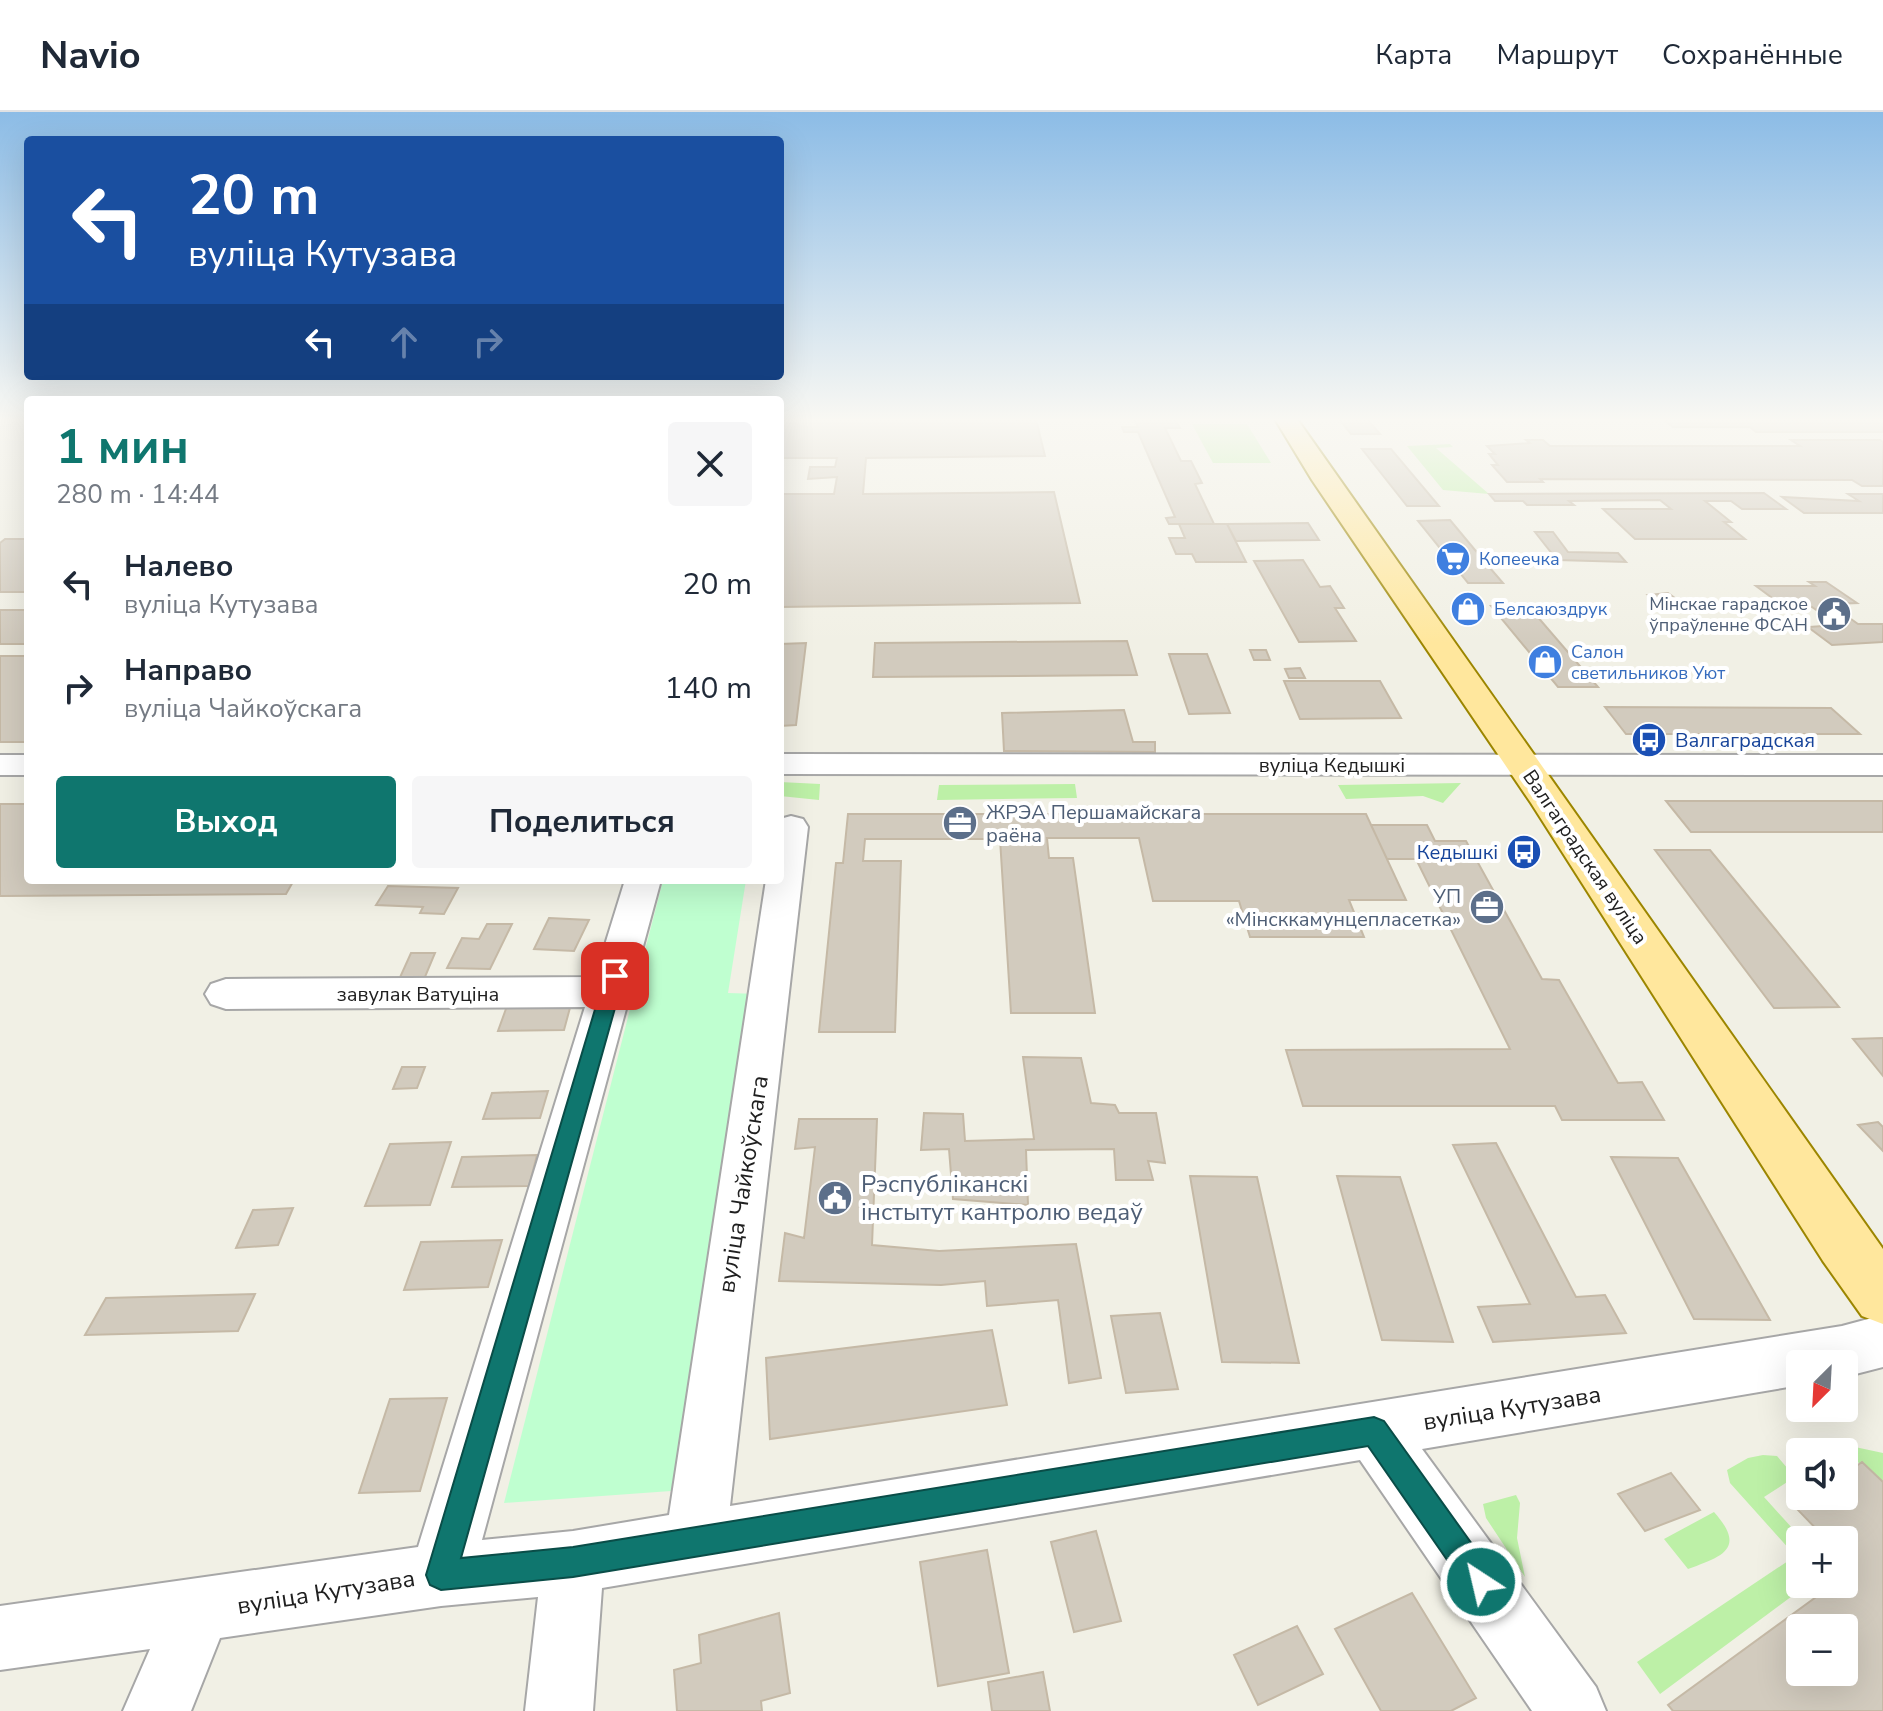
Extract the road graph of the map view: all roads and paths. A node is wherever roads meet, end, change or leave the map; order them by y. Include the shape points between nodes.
1 (1337, 494) edge
2 (1522, 763) junction
3 (784, 764) edge
4 (0, 765) edge
5 (24, 765) edge
6 (1883, 765) edge
7 (791, 827) dead end
8 (784, 882) edge
9 (642, 884) edge
10 (784, 884) edge
11 (610, 992) junction
12 (226, 994) dead end
13 (1883, 1296) edge
14 (1883, 1341) edge
15 (1374, 1431) junction
16 (696, 1540) junction
17 (573, 1562) junction
18 (441, 1575) junction
19 (199, 1611) junction
20 (0, 1638) edge
21 (557, 1709) edge
22 (157, 1711) edge
23 (1572, 1711) edge

1 - 2 main road, Валгаградская вуліца
2 - 3 street, вуліца Кедышкі
2 - 6 street, вуліца Кедышкі
2 - 13 main road, Валгаградская вуліца
4 - 5 street
7 - 8 street, вуліца Чайкоўскага
9 - 11 street
10 - 16 street, вуліца Чайкоўскага
11 - 12 street, завулак Ватуціна
11 - 18 street
14 - 15 street, вуліца Кутузава
15 - 16 street, вуліца Кутузава
15 - 23 street
16 - 17 street, вуліца Кутузава
17 - 18 street, вуліца Кутузава
17 - 21 street
18 - 19 street, вуліца Кутузава
19 - 20 street, вуліца Кутузава
19 - 22 street

